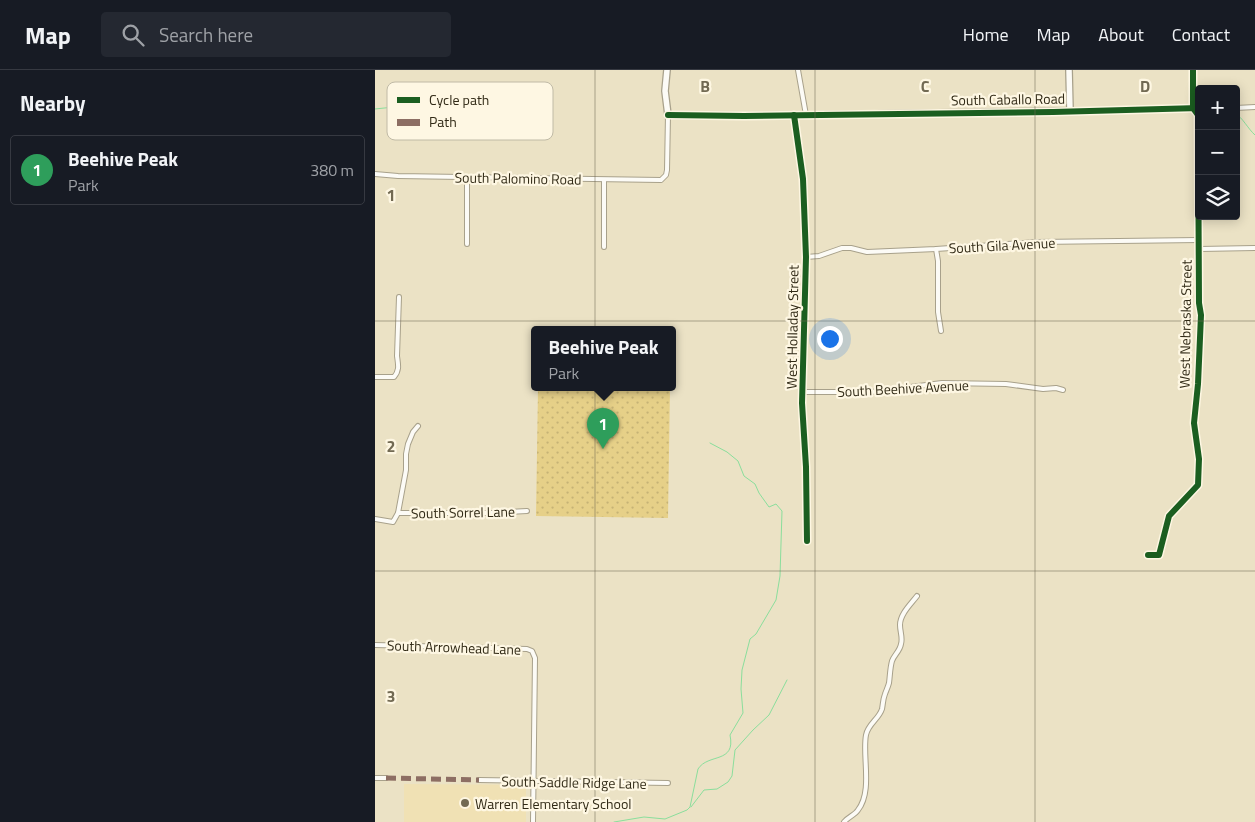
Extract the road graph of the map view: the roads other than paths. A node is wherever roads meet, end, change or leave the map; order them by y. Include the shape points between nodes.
1 (667, 70) edge
2 (799, 70) edge
3 (1069, 70) edge
4 (1193, 70) edge
5 (1255, 107) edge
6 (1193, 108) junction
7 (1240, 108) edge
8 (1070, 111) junction
9 (806, 114) junction
10 (668, 115) junction
11 (794, 115) junction
12 (375, 174) edge
13 (467, 177) junction
14 (603, 180) junction
15 (1199, 240) junction
16 (467, 244) dead end
17 (604, 247) dead end
18 (1255, 248) edge
19 (936, 249) junction
20 (1199, 249) junction
21 (806, 257) junction
22 (399, 297) dead end
23 (941, 331) dead end
24 (375, 377) edge
25 (1063, 390) dead end
26 (803, 392) junction
27 (418, 426) dead end
28 (527, 511) dead end
29 (398, 513) junction
30 (375, 519) edge
31 (807, 541) dead end
32 (1148, 555) dead end
33 (917, 596) dead end
34 (375, 645) edge
35 (375, 778) edge
36 (386, 778) dead end
37 (479, 780) dead end
38 (534, 780) junction
39 (669, 783) dead end
40 (533, 822) edge
41 (844, 822) edge

1 - 10 street
2 - 9 street
3 - 8 street
4 - 6 street, West Nebraska Street
5 - 7 street
6 - 8 street, South Caballo Road
6 - 15 street, West Nebraska Street via 1198,115
8 - 9 street, South Caballo Road
9 - 11 street, South Caballo Road
10 - 11 street, South Caballo Road
10 - 14 street, South Palomino Road via 666,175 661,180
11 - 21 street, West Holladay Street via 803,179
12 - 13 street, South Palomino Road
13 - 14 street, South Palomino Road
13 - 16 street
14 - 17 street
15 - 19 street, South Gila Avenue via 1038,242
15 - 20 street, West Nebraska Street
18 - 20 street
19 - 21 street, South Gila Avenue via 867,252 842,248
19 - 23 street
20 - 32 street, West Nebraska Street via 1201,315 1194,423 1199,460 1198,485 1169,516 1159,555
21 - 26 street, West Holladay Street
22 - 24 street via 398,372 394,377
25 - 26 street, South Beehive Avenue via 1006,384 942,383 871,392
26 - 31 street, West Holladay Street
27 - 29 street via 408,444
28 - 29 street, South Sorrel Lane
29 - 30 street, South Sorrel Lane via 393,522
33 - 41 street via 901,619 901,644 892,659 882,711 868,728 867,777 862,804
34 - 38 street, South Arrowhead Lane via 532,651 535,658
35 - 36 street
37 - 38 street, South Saddle Ridge Lane
38 - 39 street, South Saddle Ridge Lane
38 - 40 street

